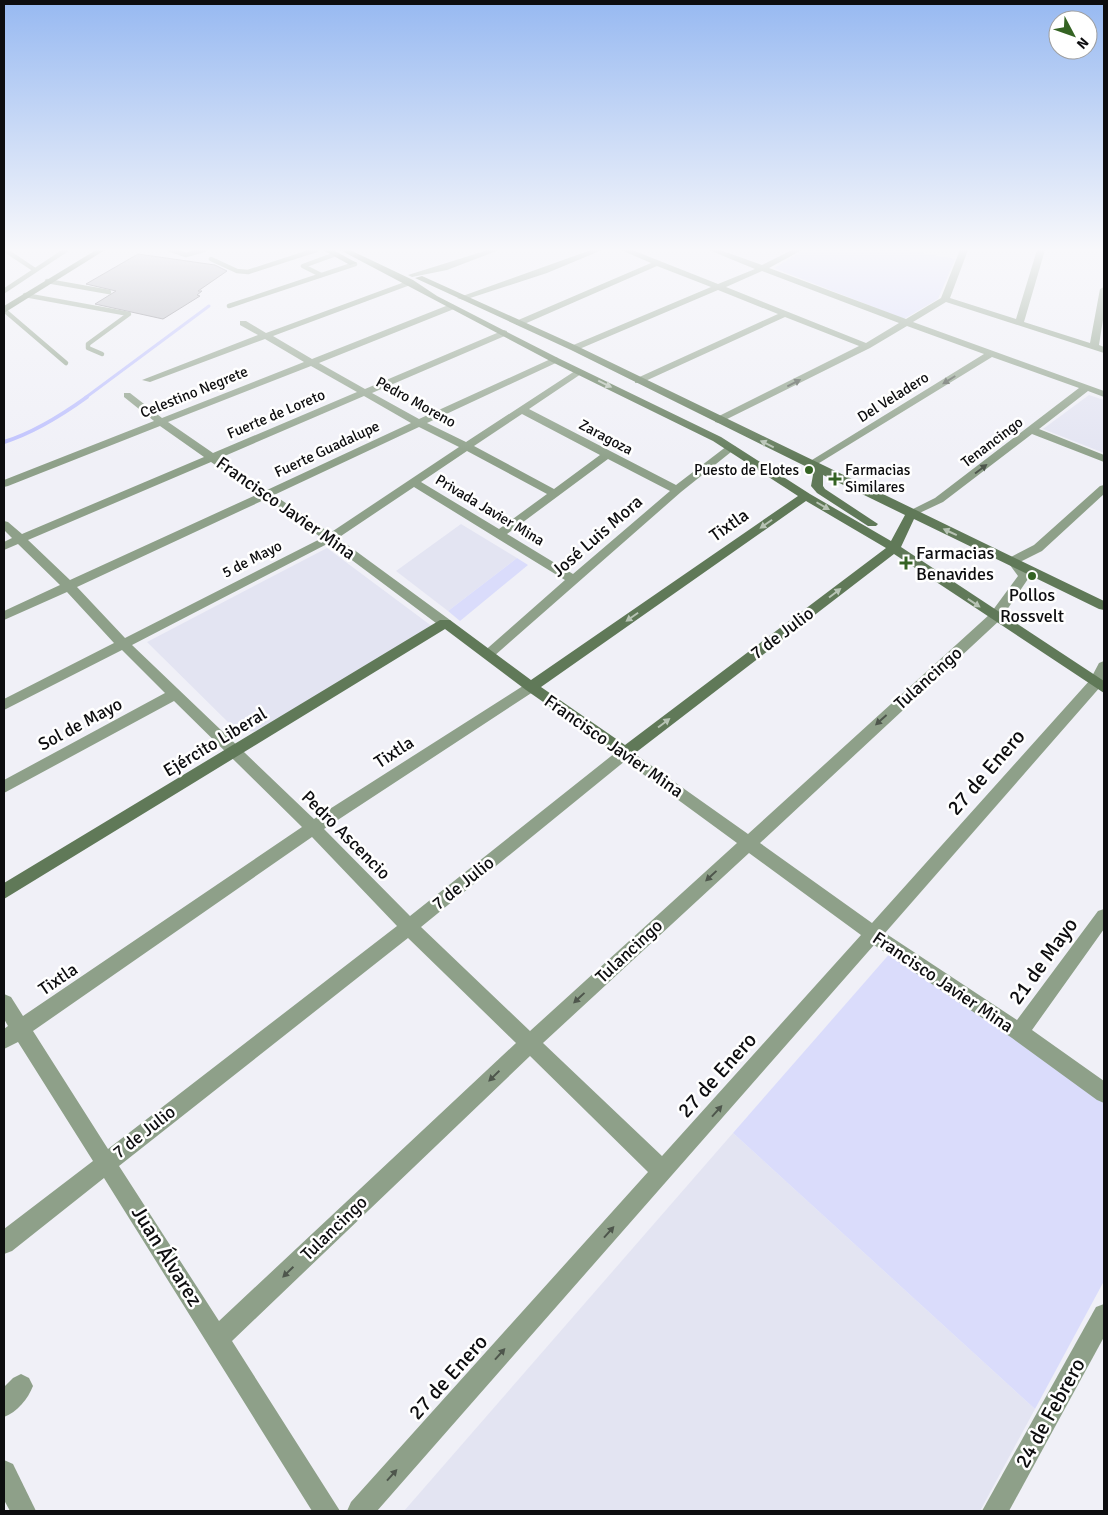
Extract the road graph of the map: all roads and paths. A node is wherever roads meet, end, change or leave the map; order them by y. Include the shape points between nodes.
1 (17, 321) edge
2 (120, 321) edge
3 (303, 321) edge
4 (416, 321) edge
5 (479, 321) edge
6 (512, 321) edge
7 (526, 321) edge
8 (637, 321) edge
9 (769, 321) edge
10 (801, 321) edge
11 (900, 321) edge
12 (910, 321) edge
13 (1016, 321) edge
14 (1099, 321) edge
15 (1020, 322) joint
16 (243, 323) dead end
17 (906, 323) junction
18 (519, 324) junction
19 (504, 333) junction
20 (265, 335) junction
21 (547, 335) junction
22 (528, 345) junction
23 (867, 346) junction
24 (1094, 347) junction
25 (574, 348) junction
26 (1104, 350) edge
27 (102, 354) dead end
28 (991, 354) junction
29 (555, 360) junction
30 (312, 362) junction
31 (66, 363) dead end
32 (578, 372) junction
33 (147, 380) dead end
34 (638, 381) junction
35 (1086, 388) junction
36 (366, 392) junction
37 (1104, 394) edge
38 (127, 395) dead end
39 (522, 410) junction
40 (719, 420) junction
41 (161, 422) junction
42 (418, 423) junction
43 (1032, 430) junction
44 (467, 447) junction
45 (731, 448) junction
46 (608, 454) junction
47 (214, 457) junction
48 (1104, 459) edge
49 (811, 465) junction
50 (415, 483) junction
51 (4, 484) edge
52 (1104, 488) edge
53 (676, 490) junction
54 (267, 493) junction
55 (554, 494) junction
56 (806, 496) junction
57 (911, 514) junction
58 (4, 524) edge
59 (499, 535) junction
60 (330, 538) junction
61 (20, 539) junction
62 (4, 546) edge
63 (894, 548) junction
64 (1013, 561) junction
65 (574, 580) junction
66 (69, 586) junction
67 (1104, 606) edge
68 (4, 616) edge
69 (995, 617) junction
70 (445, 623) junction
71 (122, 644) junction
72 (488, 654) junction
73 (1101, 679) edge
74 (531, 687) junction
75 (174, 695) junction
76 (4, 705) edge
77 (234, 753) junction
78 (625, 753) junction
79 (4, 787) edge
80 (313, 828) junction
81 (747, 843) junction
82 (4, 892) edge
83 (1104, 916) edge
84 (409, 926) junction
85 (874, 935) junction
86 (4, 1003) edge
87 (1019, 1032) junction
88 (12, 1034) edge
89 (530, 1043) junction
90 (1104, 1093) edge
91 (106, 1161) junction
92 (663, 1172) junction
93 (4, 1242) edge
94 (1104, 1315) edge
95 (218, 1338) junction
96 (21, 1386) dead end
97 (4, 1405) edge
98 (4, 1473) edge
99 (998, 1510) edge
100 (23, 1511) edge
101 (327, 1511) edge
102 (360, 1511) edge

1 - 31 lane
2 - 27 lane via 88,344 88,348
3 - 20 street
4 - 30 street, Celestino Negrete
5 - 19 street
6 - 18 street
7 - 18 street
8 - 25 street
9 - 34 street
10 - 23 street
11 - 17 street
12 - 17 street
13 - 15 street
14 - 24 street
15 - 24 street
16 - 20 street, Pedro Moreno
17 - 23 street
17 - 28 street
18 - 21 street
19 - 22 street
19 - 36 street, Fuerte de Loreto
20 - 30 street, Pedro Moreno
20 - 33 street
21 - 22 street via 550,338 548,342
21 - 25 street
22 - 29 street
40 -> 23 street
24 - 26 street
25 - 34 street
28 - 35 street
28 -> 49 street, Del Veladero
29 - 32 street
29 - 42 street, Fuerte Guadalupe
30 - 36 street, Pedro Moreno
30 - 41 street, Celestino Negrete
32 - 39 street, 5 de Mayo
32 -> 45 street
34 - 40 street
35 - 37 street
35 - 43 street, Tenancingo
36 - 42 street, Pedro Moreno
36 - 47 street, Fuerte de Loreto
38 - 41 street, Francisco Javier Mina
39 - 44 street, 5 de Mayo
39 - 46 street, Zaragoza
49 -> 40 street
41 - 47 street, Francisco Javier Mina
41 - 51 street, Celestino Negrete
42 - 44 street, Pedro Moreno
42 - 54 street, Fuerte Guadalupe
43 - 48 street
57 -> 43 street, Tenancingo via 939,500
44 - 50 street, 5 de Mayo
44 - 55 street, Pedro Moreno
45 - 53 street, José Luis Mora
45 - 56 street
46 - 53 street, Zaragoza
46 - 55 street
47 - 54 street, Francisco Javier Mina
47 - 61 street, Fuerte de Loreto
49 - 57 street
49 - 63 street via 818,475 817,486 821,491 878,528
50 - 59 street, Privada Javier Mina
50 - 60 street, 5 de Mayo
52 - 64 street via 1038,548
53 - 65 street, José Luis Mora
54 - 60 street, Francisco Javier Mina
54 - 66 street, Fuerte Guadalupe
55 - 59 street
56 -> 63 street
56 -> 74 street, Tixtla
57 - 63 street, 7 de Julio
64 -> 57 street
58 - 61 street, Pedro Ascencio
59 - 65 street, Privada Javier Mina
60 - 70 street, Francisco Javier Mina
60 - 71 street, 5 de Mayo
61 - 62 street, Fuerte de Loreto
61 - 66 street, Pedro Ascencio
63 -> 69 street
78 -> 63 street, 7 de Julio
64 - 67 street
64 - 69 street, Tulancingo via 1024,576
65 - 72 street, José Luis Mora
66 - 68 street, Fuerte Guadalupe
66 - 71 street, Pedro Ascencio
69 - 73 street
69 -> 81 street, Tulancingo
70 - 72 street, Francisco Javier Mina
70 - 77 street, Ejército Liberal
71 - 75 street, Pedro Ascencio
71 - 76 street, 5 de Mayo
72 - 74 street, Francisco Javier Mina
73 - 85 street, 27 de Enero
74 - 78 street, Francisco Javier Mina
74 - 80 street, Tixtla
75 - 77 street, Pedro Ascencio
75 - 79 street, Sol de Mayo
77 - 80 street, Pedro Ascencio
77 - 82 street, Ejército Liberal
78 - 81 street, Francisco Javier Mina
78 - 84 street, 7 de Julio
80 - 84 street, Pedro Ascencio
80 - 88 street, Tixtla
81 - 85 street, Francisco Javier Mina
81 -> 89 street, Tulancingo
83 - 87 street, 21 de Mayo
84 - 89 street, Pedro Ascencio
84 - 91 street, 7 de Julio
85 - 87 street, Francisco Javier Mina
92 -> 85 street, 27 de Enero
86 - 88 street, Juan Álvarez
87 - 90 street, Francisco Javier Mina
88 - 91 street, Juan Álvarez
89 - 92 street, Pedro Ascencio
89 -> 95 street, Tulancingo
91 - 93 street, 7 de Julio
91 - 95 street, Juan Álvarez
102 -> 92 street, 27 de Enero
94 - 99 street, 24 de Febrero
95 - 101 street, Juan Álvarez
96 - 97 street
98 - 100 street

